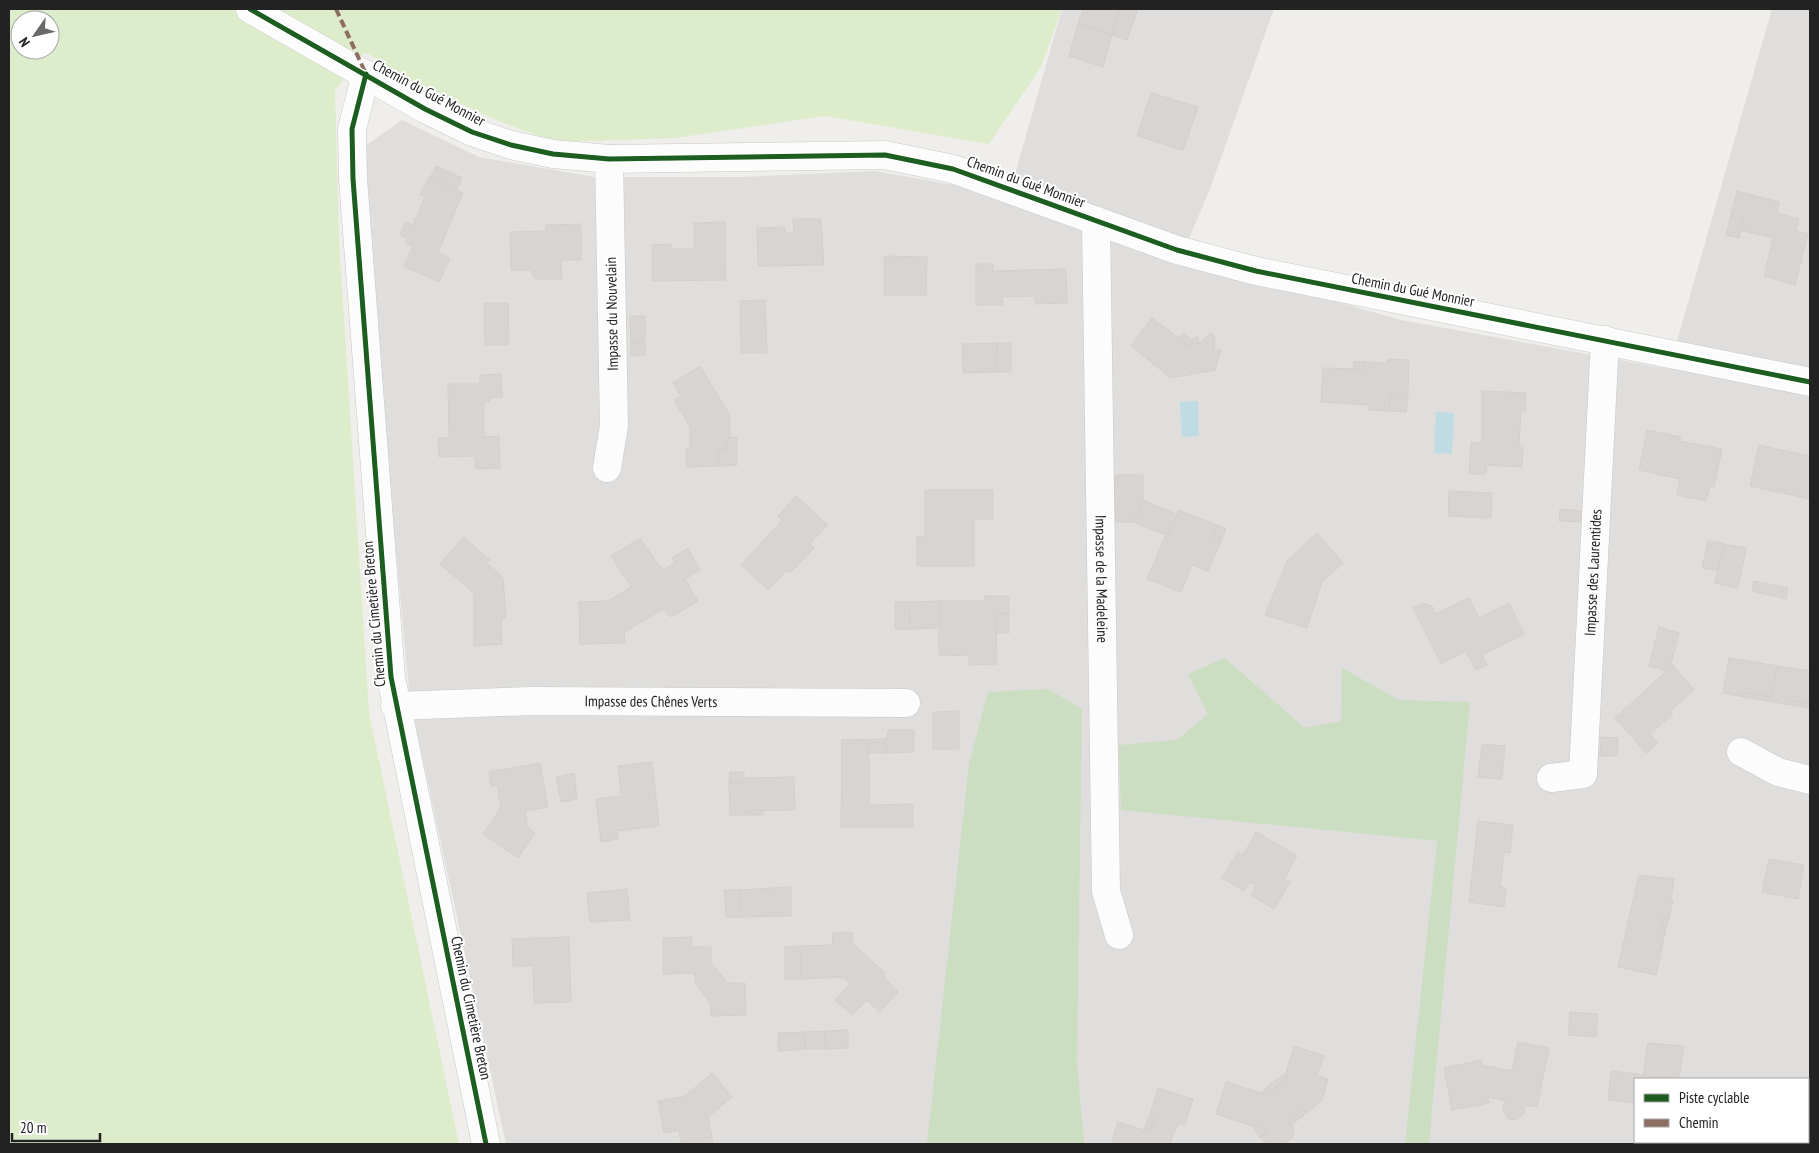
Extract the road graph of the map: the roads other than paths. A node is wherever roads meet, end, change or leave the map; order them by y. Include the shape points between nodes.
1 (250, 9) edge
2 (366, 74) junction
3 (608, 159) junction
4 (1096, 220) junction
5 (1605, 340) junction
6 (1810, 382) edge
7 (607, 468) dead end
8 (906, 703) dead end
9 (395, 706) junction
10 (1741, 752) dead end
11 (1551, 778) dead end
12 (1810, 780) edge
13 (1120, 935) dead end
14 (486, 1144) edge

1 - 2 street, Chemin du Gué Monnier
2 - 3 street, Chemin du Gué Monnier via 472,132 553,154
2 - 9 street, Chemin du Cimetière Breton via 352,129 353,178 379,543
3 - 4 street, Chemin du Gué Monnier via 885,155 953,169
3 - 7 street, Impasse du Nouvelain via 614,426
4 - 5 street, Chemin du Gué Monnier via 1177,250 1256,271
4 - 13 street, Impasse de la Madeleine via 1106,891
5 - 6 street, Chemin du Gué Monnier
5 - 11 street, Impasse des Laurentides via 1583,774
8 - 9 street, Impasse des Chênes Verts via 532,702
9 - 14 street, Chemin du Cimetière Breton
10 - 12 street via 1778,772

